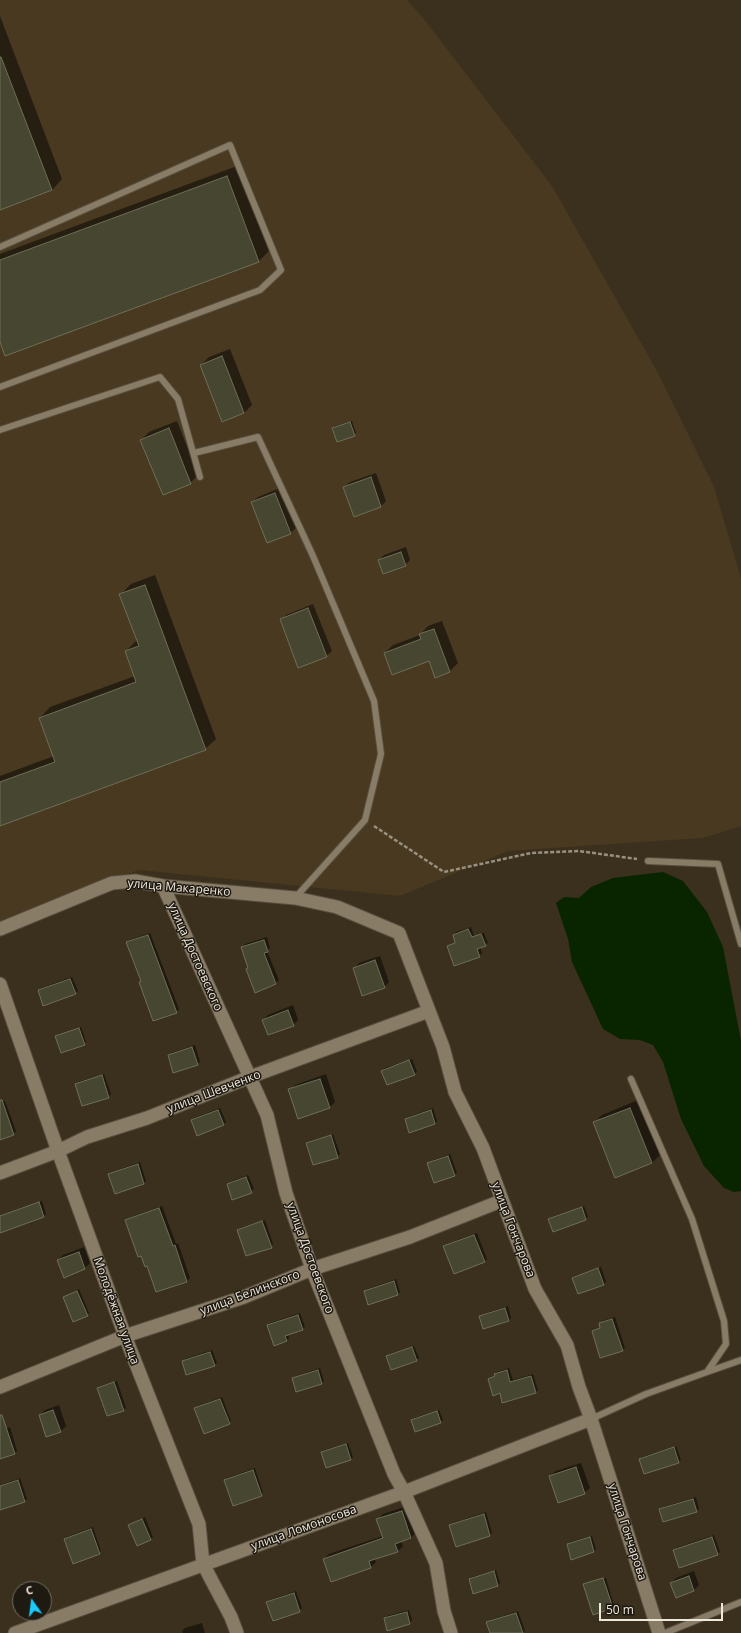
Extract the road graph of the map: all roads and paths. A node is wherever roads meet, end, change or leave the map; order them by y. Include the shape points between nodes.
1 (0, 247) edge
2 (0, 387) edge
3 (0, 430) edge
4 (194, 453) junction
5 (200, 477) dead end
6 (365, 820) junction
7 (648, 861) joint
8 (163, 886) junction
9 (295, 898) junction
10 (0, 929) edge
11 (741, 944) edge
12 (0, 984) edge
13 (429, 1011) junction
14 (250, 1077) junction
15 (631, 1080) dead end
16 (58, 1151) junction
17 (0, 1173) edge
18 (501, 1201) junction
19 (312, 1269) junction
20 (125, 1336) junction
21 (741, 1360) edge
22 (707, 1372) junction
23 (0, 1387) edge
24 (591, 1419) junction
25 (404, 1492) junction
26 (203, 1564) junction
27 (741, 1602) edge
28 (15, 1633) edge
29 (237, 1633) edge
30 (451, 1633) edge
31 (659, 1633) edge
32 (665, 1633) edge

1 - 2 lane via 230,145 281,270 260,290
3 - 4 lane via 160,377 178,399
4 - 5 lane
4 - 6 lane via 258,437 313,556 374,701 381,754
6 - 7 path via 444,872 532,853 579,851
6 - 9 lane
7 - 11 lane via 718,864
8 - 9 street, улица Макаренко
8 - 10 street, улица Макаренко via 135,882 112,883
8 - 14 street, улица Достоевского
9 - 13 street, улица Гончарова via 337,907 399,933
12 - 16 street, Молодёжная улица
13 - 14 street, улица Шевченко
13 - 18 street, улица Гончарова via 443,1047 455,1092 483,1148
14 - 16 street, улица Шевченко via 147,1118 87,1137
14 - 19 street, улица Достоевского via 267,1115 286,1192
15 - 22 lane via 692,1219 724,1321 726,1344
16 - 17 street, улица Шевченко
16 - 20 street, Молодёжная улица
18 - 19 street, улица Белинского via 410,1237
18 - 24 street, улица Гончарова via 535,1289 567,1345
19 - 20 street, улица Белинского via 244,1297
19 - 25 street, улица Достоевского via 394,1474
20 - 23 street, улица Белинского
20 - 26 street, Молодёжная улица via 199,1524
21 - 22 lane
22 - 24 lane via 646,1394
24 - 25 street, улица Ломоносова
24 - 31 street, улица Гончарова
25 - 26 street, улица Ломоносова
25 - 30 street, улица Достоевского via 436,1563 444,1611
26 - 28 street, улица Ломоносова
26 - 29 street, Молодёжная улица
27 - 32 lane

